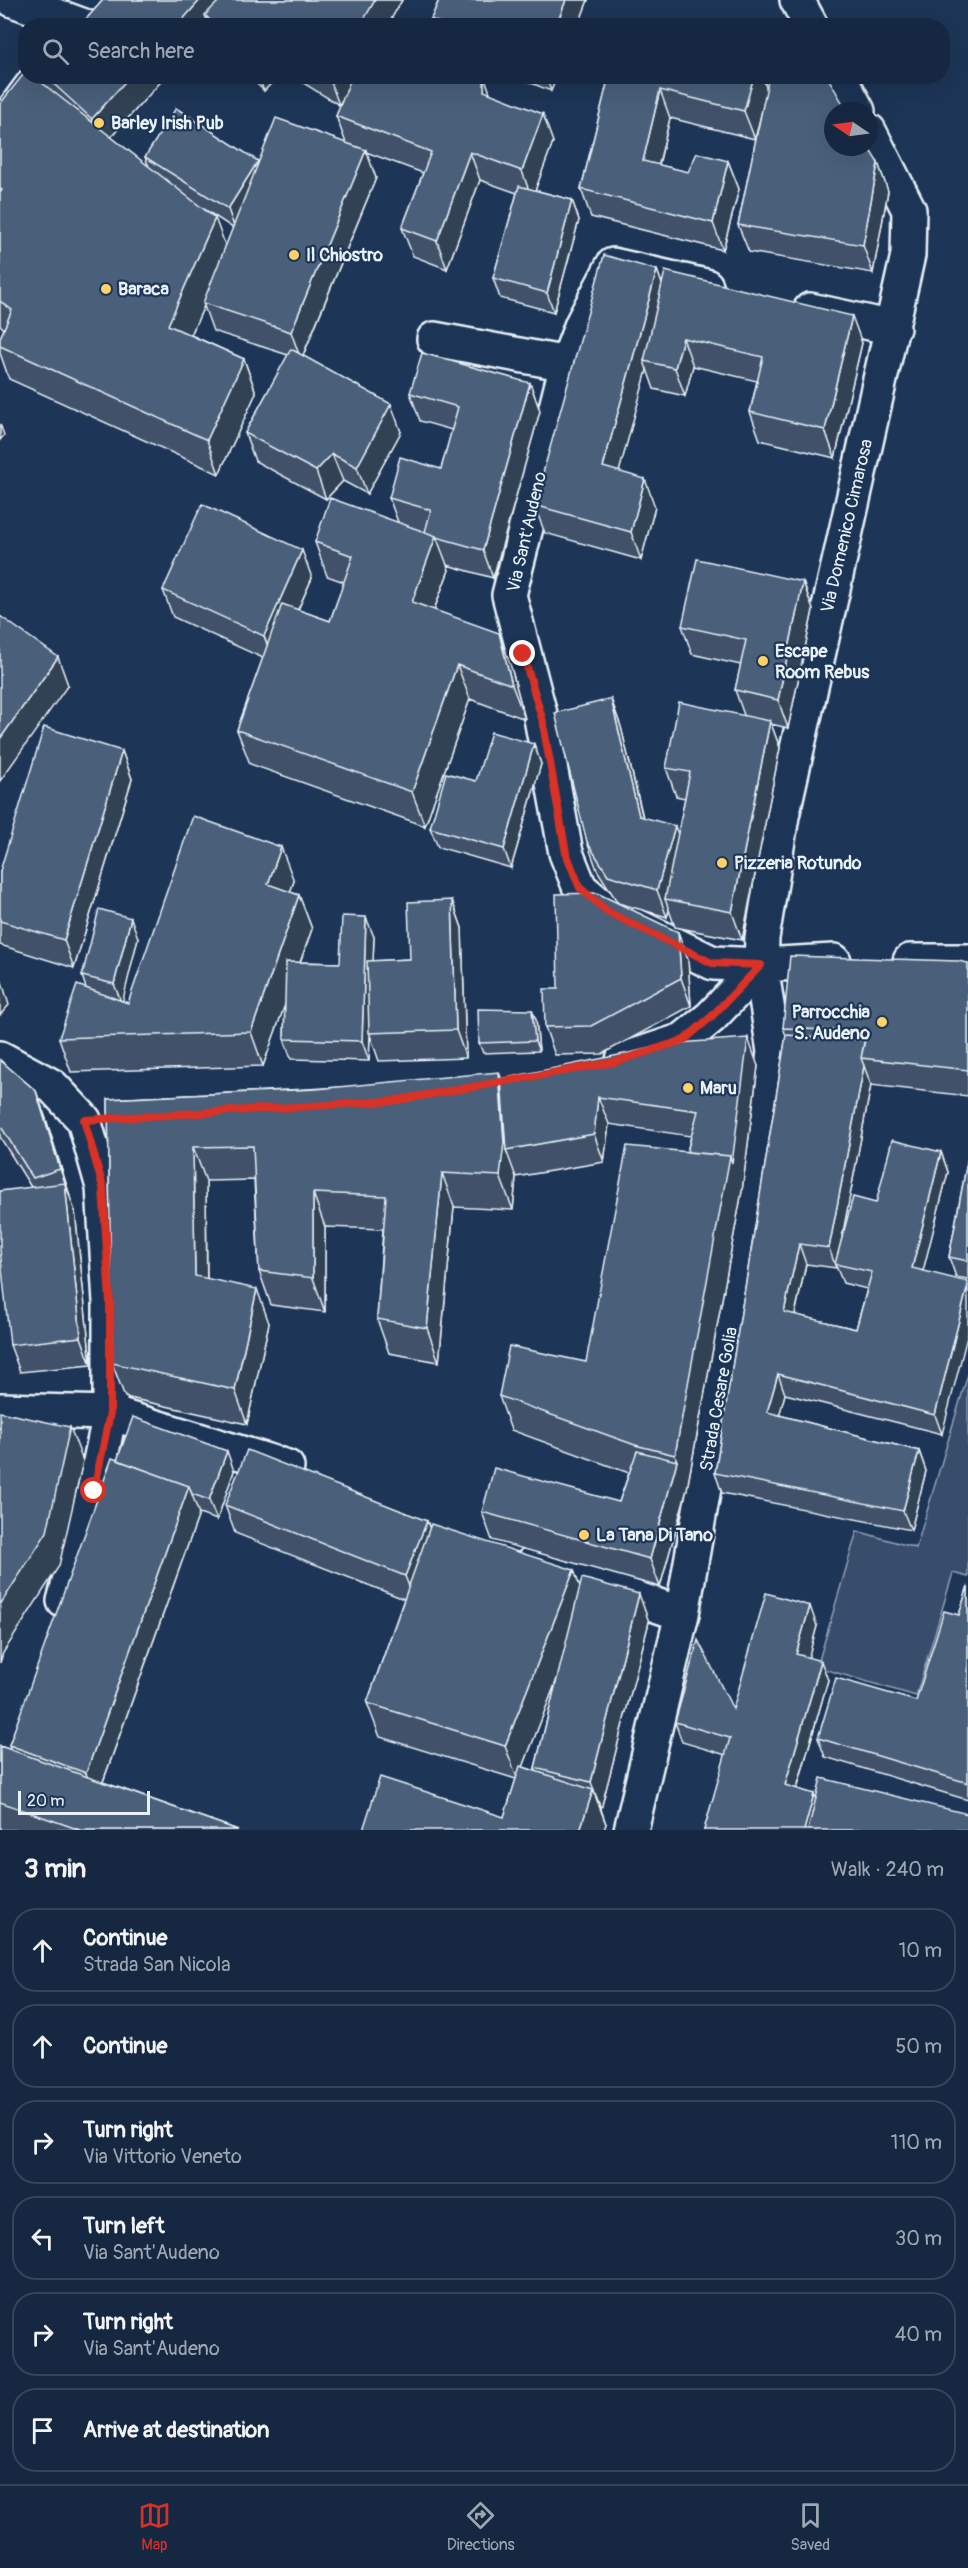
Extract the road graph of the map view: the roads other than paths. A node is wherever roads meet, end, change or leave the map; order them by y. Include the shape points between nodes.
1 (13, 0) edge
2 (798, 0) edge
3 (89, 18) edge
4 (807, 18) edge
5 (33, 84) edge
6 (843, 84) edge
7 (853, 102) edge
8 (0, 129) edge
9 (878, 149) edge
10 (730, 292) edge
11 (776, 302) edge
12 (893, 328) junction
13 (434, 339) dead end
14 (567, 364) junction
15 (968, 961) edge
16 (761, 965) junction
17 (0, 1058) edge
18 (592, 1066) edge
19 (119, 1118) edge
20 (84, 1120) junction
21 (0, 1410) edge
22 (110, 1413) junction
23 (312, 1478) edge
24 (504, 1553) edge
25 (682, 1614) junction
26 (57, 1626) edge
27 (631, 1830) edge

1 - 3 street
2 - 4 street
5 - 8 street
6 - 7 street
9 - 12 street, Via Domenico Cimarosa via 909,210 908,255
10 - 14 street, Via Sant'Audeno via 613,265 582,324
11 - 12 street
12 - 16 street, Via Domenico Cimarosa via 782,816
13 - 14 street
14 - 16 street, Via Sant'Audeno via 509,595 542,718 566,853 580,888 608,912 712,963
15 - 16 street, Via Sant'Audeno
16 - 18 street via 684,1040
16 - 25 street, Strada Cesare Golia via 774,1052 757,1183
17 - 20 street via 52,1086
19 - 20 street
20 - 22 street via 103,1187 110,1302
21 - 22 street
22 - 23 street via 281,1464
22 - 26 street via 94,1491
24 - 25 street
25 - 27 street, Strada Cesare Golia

